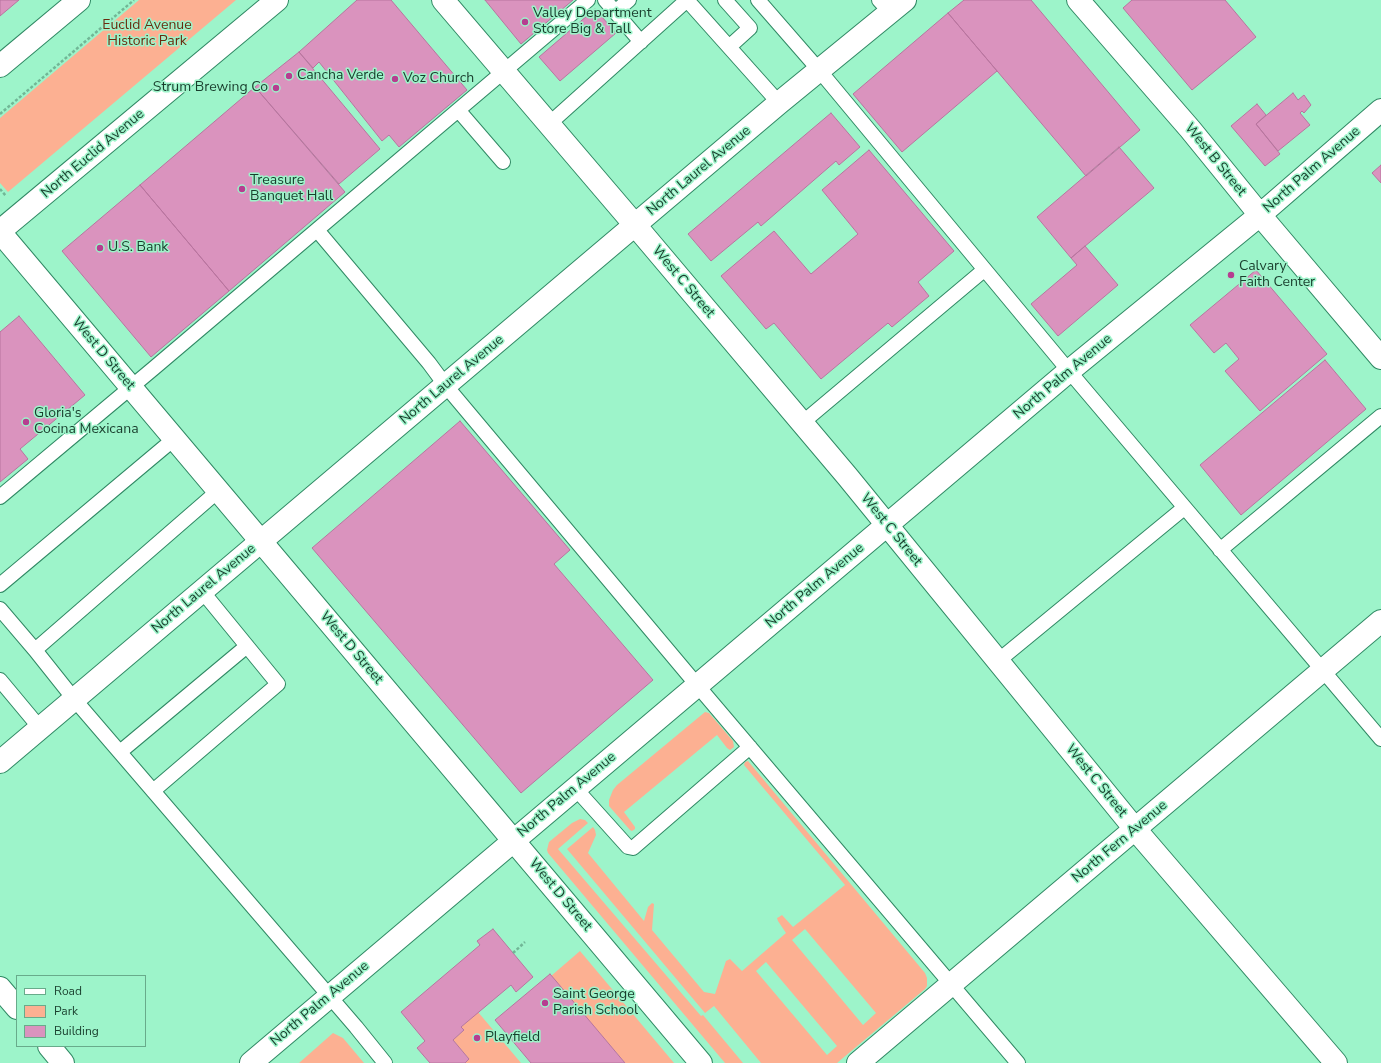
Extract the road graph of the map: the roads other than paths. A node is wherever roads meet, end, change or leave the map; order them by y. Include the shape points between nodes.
1 (79, 0) edge
2 (278, 0) edge
3 (442, 0) edge
4 (588, 0) edge
5 (605, 0) edge
6 (629, 0) edge
7 (687, 0) edge
8 (725, 0) edge
9 (758, 0) edge
10 (1078, 0) edge
11 (891, 4) edge
12 (615, 12) junction
13 (641, 42) junction
14 (729, 47) junction
15 (0, 66) edge
16 (819, 70) junction
17 (504, 72) junction
18 (779, 103) junction
19 (1381, 110) edge
20 (459, 111) junction
21 (549, 124) junction
22 (503, 162) dead end
23 (1260, 215) junction
24 (635, 225) junction
25 (317, 230) junction
26 (0, 232) edge
27 (984, 270) junction
28 (1381, 358) edge
29 (1069, 371) junction
30 (446, 386) junction
31 (131, 388) junction
32 (1381, 416) edge
33 (802, 423) junction
34 (174, 438) junction
35 (218, 491) junction
36 (0, 497) edge
37 (1184, 508) junction
38 (888, 524) junction
39 (262, 542) junction
40 (1220, 550) junction
41 (0, 585) edge
42 (202, 591) junction
43 (0, 609) edge
44 (1381, 621) edge
45 (247, 646) junction
46 (35, 650) junction
47 (998, 661) junction
48 (1322, 671) junction
49 (0, 680) edge
50 (697, 685) junction
51 (74, 699) junction
52 (40, 728) junction
53 (1381, 739) edge
54 (750, 747) junction
55 (120, 752) junction
56 (0, 762) edge
57 (575, 788) junction
58 (153, 791) junction
59 (1135, 829) junction
60 (513, 840) junction
61 (952, 984) junction
62 (0, 988) edge
63 (330, 996) junction
64 (16, 1007) edge
65 (49, 1047) edge
66 (63, 1063) edge
67 (251, 1063) edge
68 (385, 1063) edge
69 (701, 1063) edge
70 (858, 1063) edge
71 (1018, 1063) edge
72 (1336, 1063) edge

1 - 15 street
2 - 26 street, North Euclid Avenue
3 - 17 street, West C Street
4 - 17 lane
5 - 12 lane
6 - 12 lane
7 - 13 lane
7 - 14 lane
8 - 14 lane via 750,28
9 - 16 lane
10 - 23 street, West B Street via 1190,129
11 - 16 street, North Laurel Avenue
12 - 13 lane
13 - 21 lane
14 - 18 lane
16 - 18 street, North Laurel Avenue
16 - 27 lane
17 - 20 lane
17 - 21 street, West C Street
18 - 24 street, North Laurel Avenue
19 - 23 street, North Palm Avenue
20 - 22 lane
20 - 25 lane
21 - 24 street, West C Street
23 - 28 street, West B Street
23 - 29 street, North Palm Avenue
24 - 30 street, North Laurel Avenue
24 - 33 street, West C Street
25 - 30 lane
25 - 31 lane
26 - 31 street, West D Street
27 - 29 lane
27 - 33 lane
29 - 37 lane
29 - 38 street, North Palm Avenue
30 - 39 street, North Laurel Avenue
30 - 50 lane
31 - 34 street, West D Street
31 - 36 lane
32 - 40 lane
33 - 38 street, West C Street
34 - 35 street, West D Street
34 - 41 lane
35 - 39 street, West D Street
35 - 46 lane
37 - 40 lane
37 - 47 lane
38 - 47 street, West C Street
38 - 50 street, North Palm Avenue
39 - 42 street, North Laurel Avenue
39 - 60 street, West D Street
40 - 48 lane
42 - 45 lane
42 - 51 street, North Laurel Avenue
43 - 46 lane
44 - 48 street, North Fern Avenue
45 - 55 lane
45 - 58 lane via 278,684
46 - 51 lane
47 - 59 street, West C Street
48 - 53 lane
48 - 59 street, North Fern Avenue
49 - 52 lane
50 - 54 lane
50 - 57 street, North Palm Avenue
51 - 52 street, North Laurel Avenue
51 - 55 lane
52 - 56 street, North Laurel Avenue
54 - 57 lane via 633,848 628,847
54 - 61 lane
55 - 58 lane
57 - 60 street, North Palm Avenue
58 - 63 lane
59 - 61 street, North Fern Avenue
59 - 72 street, West C Street
60 - 63 street, North Palm Avenue
60 - 69 street, West D Street
61 - 70 street, North Fern Avenue
61 - 71 lane
62 - 64 street
63 - 67 street, North Palm Avenue
63 - 68 lane
65 - 66 street

